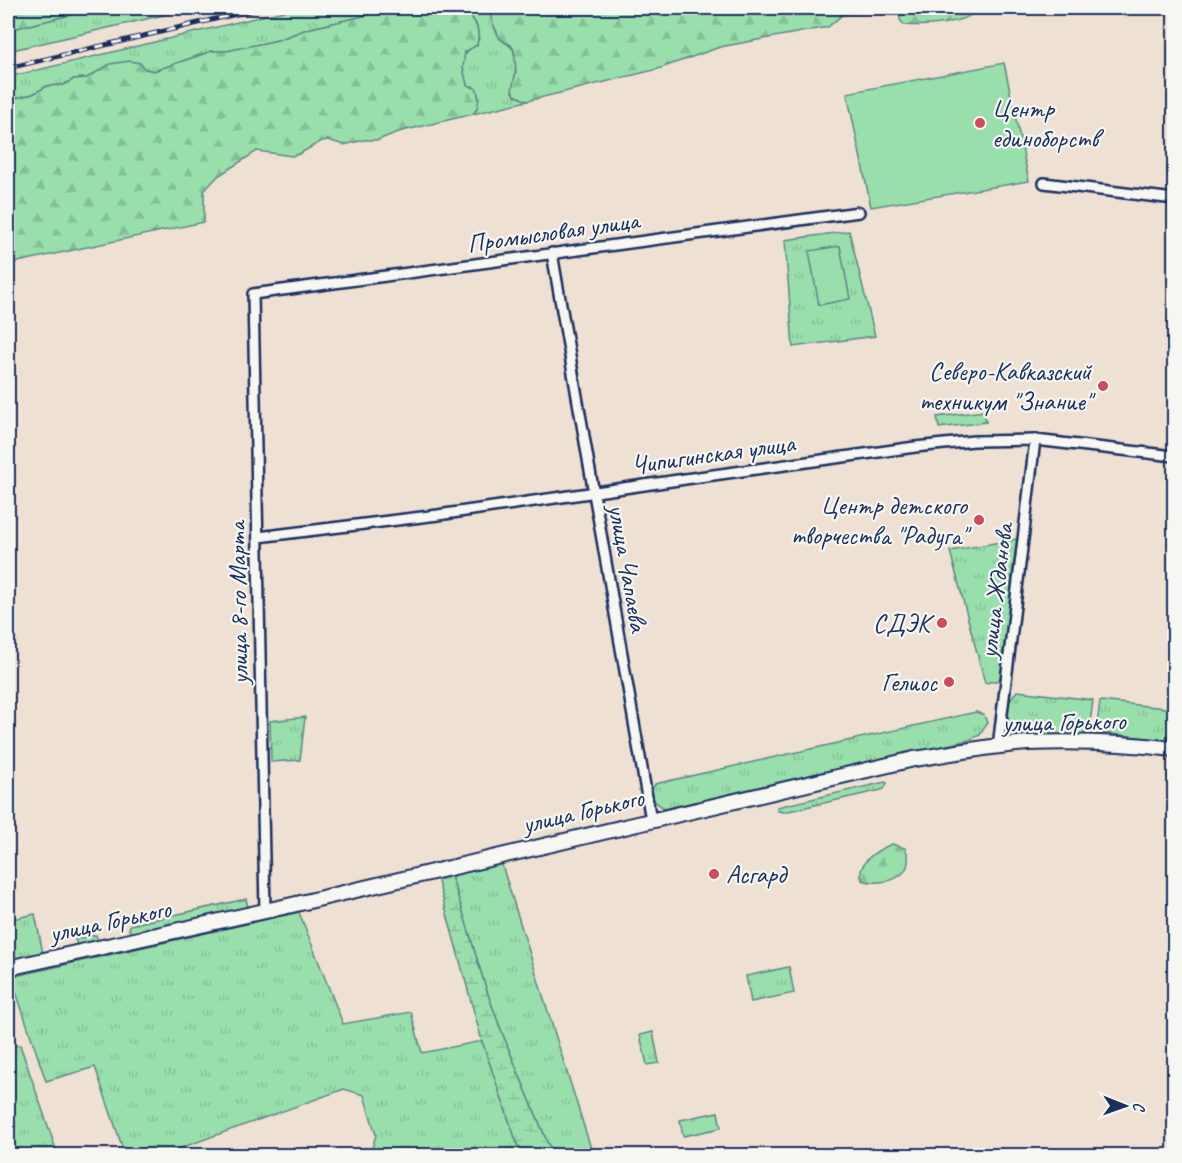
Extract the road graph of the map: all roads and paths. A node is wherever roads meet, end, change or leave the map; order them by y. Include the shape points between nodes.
1 (1044, 183) dead end
2 (1174, 199) edge
3 (859, 212) dead end
4 (552, 253) junction
5 (253, 294) joint
6 (1035, 440) junction
7 (1174, 456) edge
8 (594, 493) junction
9 (258, 537) junction
10 (998, 747) junction
11 (1174, 750) edge
12 (651, 820) junction
13 (265, 911) junction
14 (8, 968) edge

1 - 2 street
3 - 4 street, Промысловая улица
4 - 5 street, Промысловая улица
4 - 8 street, улица Чапаева
5 - 9 street, улица 8-го Марта
6 - 7 street, Чипигинская улица
6 - 8 street, Чипигинская улица via 991,439 915,447
6 - 10 street, улица Жданова
8 - 9 street, Чипигинская улица
8 - 12 street, улица Чапаева
9 - 13 street, улица 8-го Марта
10 - 11 main road, улица Горького via 1091,742
10 - 12 main road, улица Горького via 914,759
12 - 13 main road, улица Горького
13 - 14 main road, улица Горького

